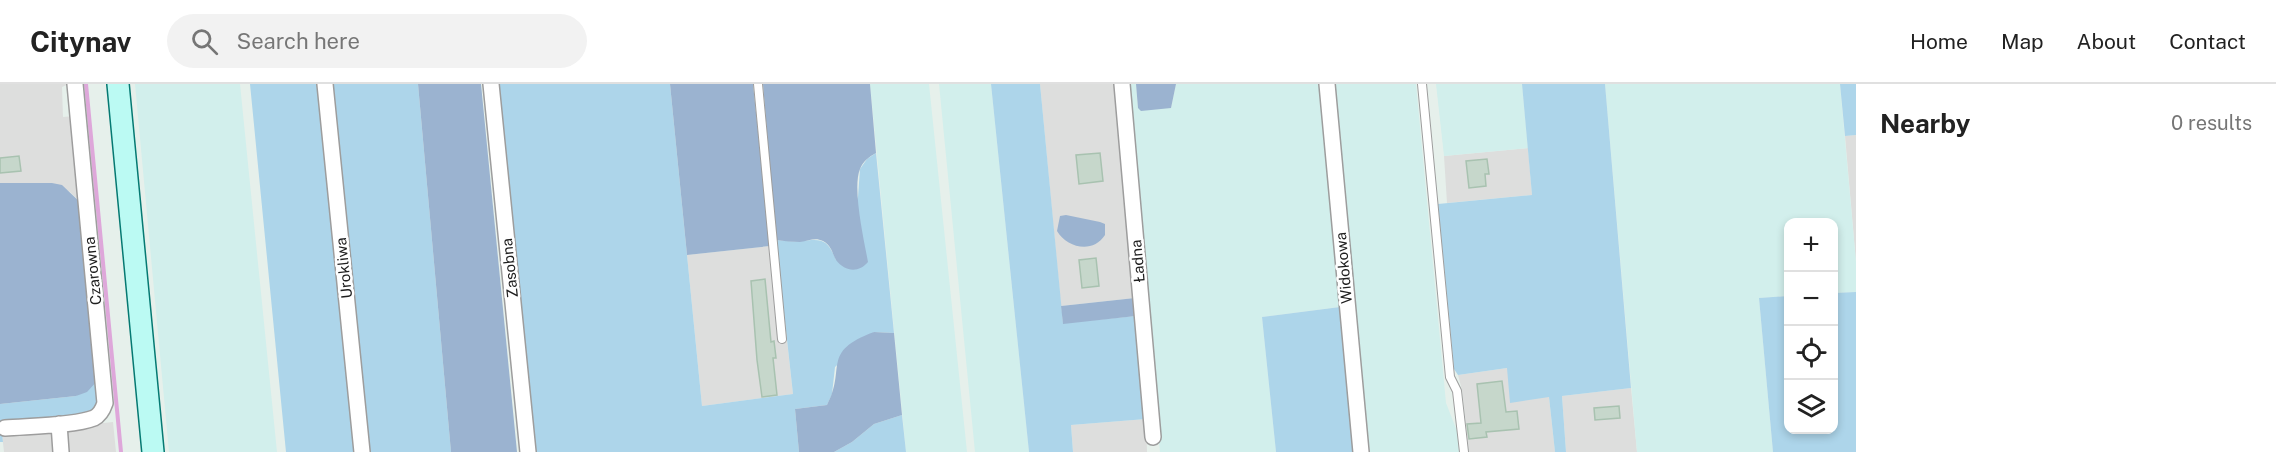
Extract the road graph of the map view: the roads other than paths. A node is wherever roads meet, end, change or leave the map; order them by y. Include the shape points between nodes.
1 (75, 84) edge
2 (118, 84) edge
3 (326, 84) edge
4 (491, 84) edge
5 (758, 84) edge
6 (1122, 84) edge
7 (1328, 84) edge
8 (1422, 84) edge
9 (782, 339) dead end
10 (59, 424) junction
11 (5, 428) dead end
12 (1153, 437) dead end
13 (62, 452) edge
14 (153, 452) edge
15 (362, 452) edge
16 (528, 452) edge
17 (1361, 452) edge
18 (1464, 452) edge

1 - 10 street, Czarowna via 105,403 94,418
2 - 14 street
3 - 15 street, Urokliwa
4 - 16 street, Zasobna
5 - 9 lane
6 - 12 street, Ładna
7 - 17 street, Widokowa
8 - 18 lane via 1450,377 1457,391
10 - 11 street, Czarowna
10 - 13 street

